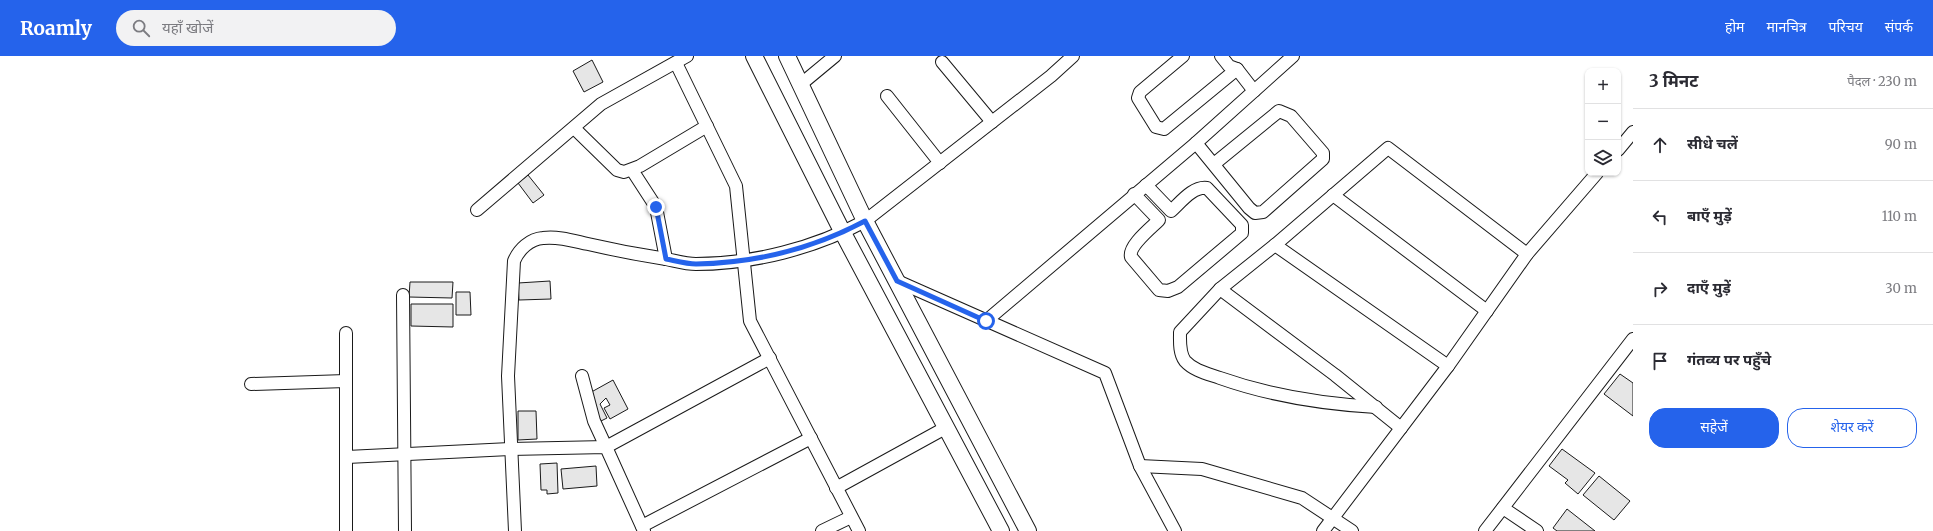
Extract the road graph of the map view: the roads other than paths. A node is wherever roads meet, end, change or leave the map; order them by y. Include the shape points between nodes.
1 (687, 56) edge
2 (754, 56) edge
3 (787, 56) edge
4 (835, 56) edge
5 (1073, 56) edge
6 (1183, 56) edge
7 (1221, 56) edge
8 (1293, 56) edge
9 (942, 62) dead end
10 (676, 63) junction
11 (1237, 69) junction
12 (800, 85) junction
13 (1254, 91) junction
14 (886, 96) dead end
15 (992, 122) junction
16 (707, 126) junction
17 (574, 128) junction
18 (1633, 132) edge
19 (1196, 143) junction
20 (1621, 146) edge
21 (940, 163) junction
22 (1214, 164) junction
23 (632, 170) junction
24 (1594, 176) edge
25 (1146, 185) junction
26 (1134, 194) junction
27 (1333, 195) junction
28 (477, 210) dead end
29 (1171, 211) junction
30 (1159, 220) junction
31 (865, 221) junction
32 (843, 233) junction
33 (1275, 245) junction
34 (1527, 254) junction
35 (666, 259) junction
36 (745, 260) junction
37 (897, 281) junction
38 (1220, 289) junction
39 (403, 295) dead end
40 (1487, 311) junction
41 (986, 321) junction
42 (346, 333) dead end
43 (1633, 339) edge
44 (770, 358) junction
45 (1448, 366) junction
46 (582, 376) dead end
47 (346, 381) junction
48 (251, 384) dead end
49 (1376, 408) junction
50 (947, 427) junction
51 (1401, 428) junction
52 (811, 438) junction
53 (606, 447) junction
54 (510, 449) junction
55 (403, 454) junction
56 (347, 457) junction
57 (1140, 466) junction
58 (836, 488) junction
59 (1503, 508) junction
60 (851, 517) junction
61 (1332, 518) junction
62 (643, 529) edge
63 (1173, 530) edge
64 (346, 531) edge
65 (405, 531) edge
66 (514, 531) edge
67 (822, 531) edge
68 (859, 531) edge
69 (1001, 531) edge
70 (1028, 531) edge
71 (1323, 531) edge
72 (1352, 531) edge
73 (1485, 531) edge
74 (1537, 531) edge

1 - 10 street
2 - 32 street
3 - 12 street
4 - 12 street
5 - 15 street
6 - 11 street via 1140,92 1138,98 1156,127 1160,129 1164,130
7 - 11 street via 1229,66
8 - 13 street
9 - 15 street
10 - 16 street
10 - 17 street via 601,104
11 - 13 street
12 - 31 street
13 - 19 street
14 - 21 street
15 - 21 street
16 - 23 street
16 - 36 street via 736,186
17 - 23 street via 617,170
17 - 28 street
18 - 20 street
19 - 22 street
19 - 25 street
21 - 31 street
22 - 22 street via 1255,213 1263,212 1323,159 1323,153 1291,116 1279,111
23 - 35 street via 656,207
24 - 34 street
25 - 26 street
25 - 29 street
26 - 30 street
26 - 41 street
27 - 33 street
27 - 34 street via 1388,148
27 - 40 street
29 - 30 street
29 - 30 street via 1193,191 1201,187 1207,188 1242,225 1242,233 1178,287 1162,292 1130,253 1132,247
31 - 32 street
31 - 37 street
32 - 36 street via 794,250
32 - 50 street
33 - 38 street
33 - 45 street
34 - 40 street
35 - 36 street via 695,264
35 - 54 street via 557,238 542,238 518,251 514,261 508,376
36 - 44 street via 750,321
37 - 41 street
37 - 70 street
38 - 49 street
38 - 49 street via 1180,332 1180,348 1185,361 1200,371 1236,384 1326,404
39 - 55 street
40 - 45 street
41 - 57 street via 1105,373
42 - 47 street
43 - 59 street
44 - 52 street
44 - 53 street
45 - 51 street
46 - 53 street via 594,421
47 - 48 street
47 - 56 street
49 - 51 street
50 - 58 street
50 - 69 street
51 - 61 street
52 - 58 street
52 - 62 street
53 - 54 street
53 - 62 street
54 - 55 street
54 - 66 street
55 - 56 street
55 - 65 street
56 - 64 street
57 - 61 street via 1202,469 1302,498
57 - 63 street
58 - 60 street
59 - 73 street
59 - 74 street
60 - 67 street
60 - 68 street
61 - 71 street
61 - 72 street

